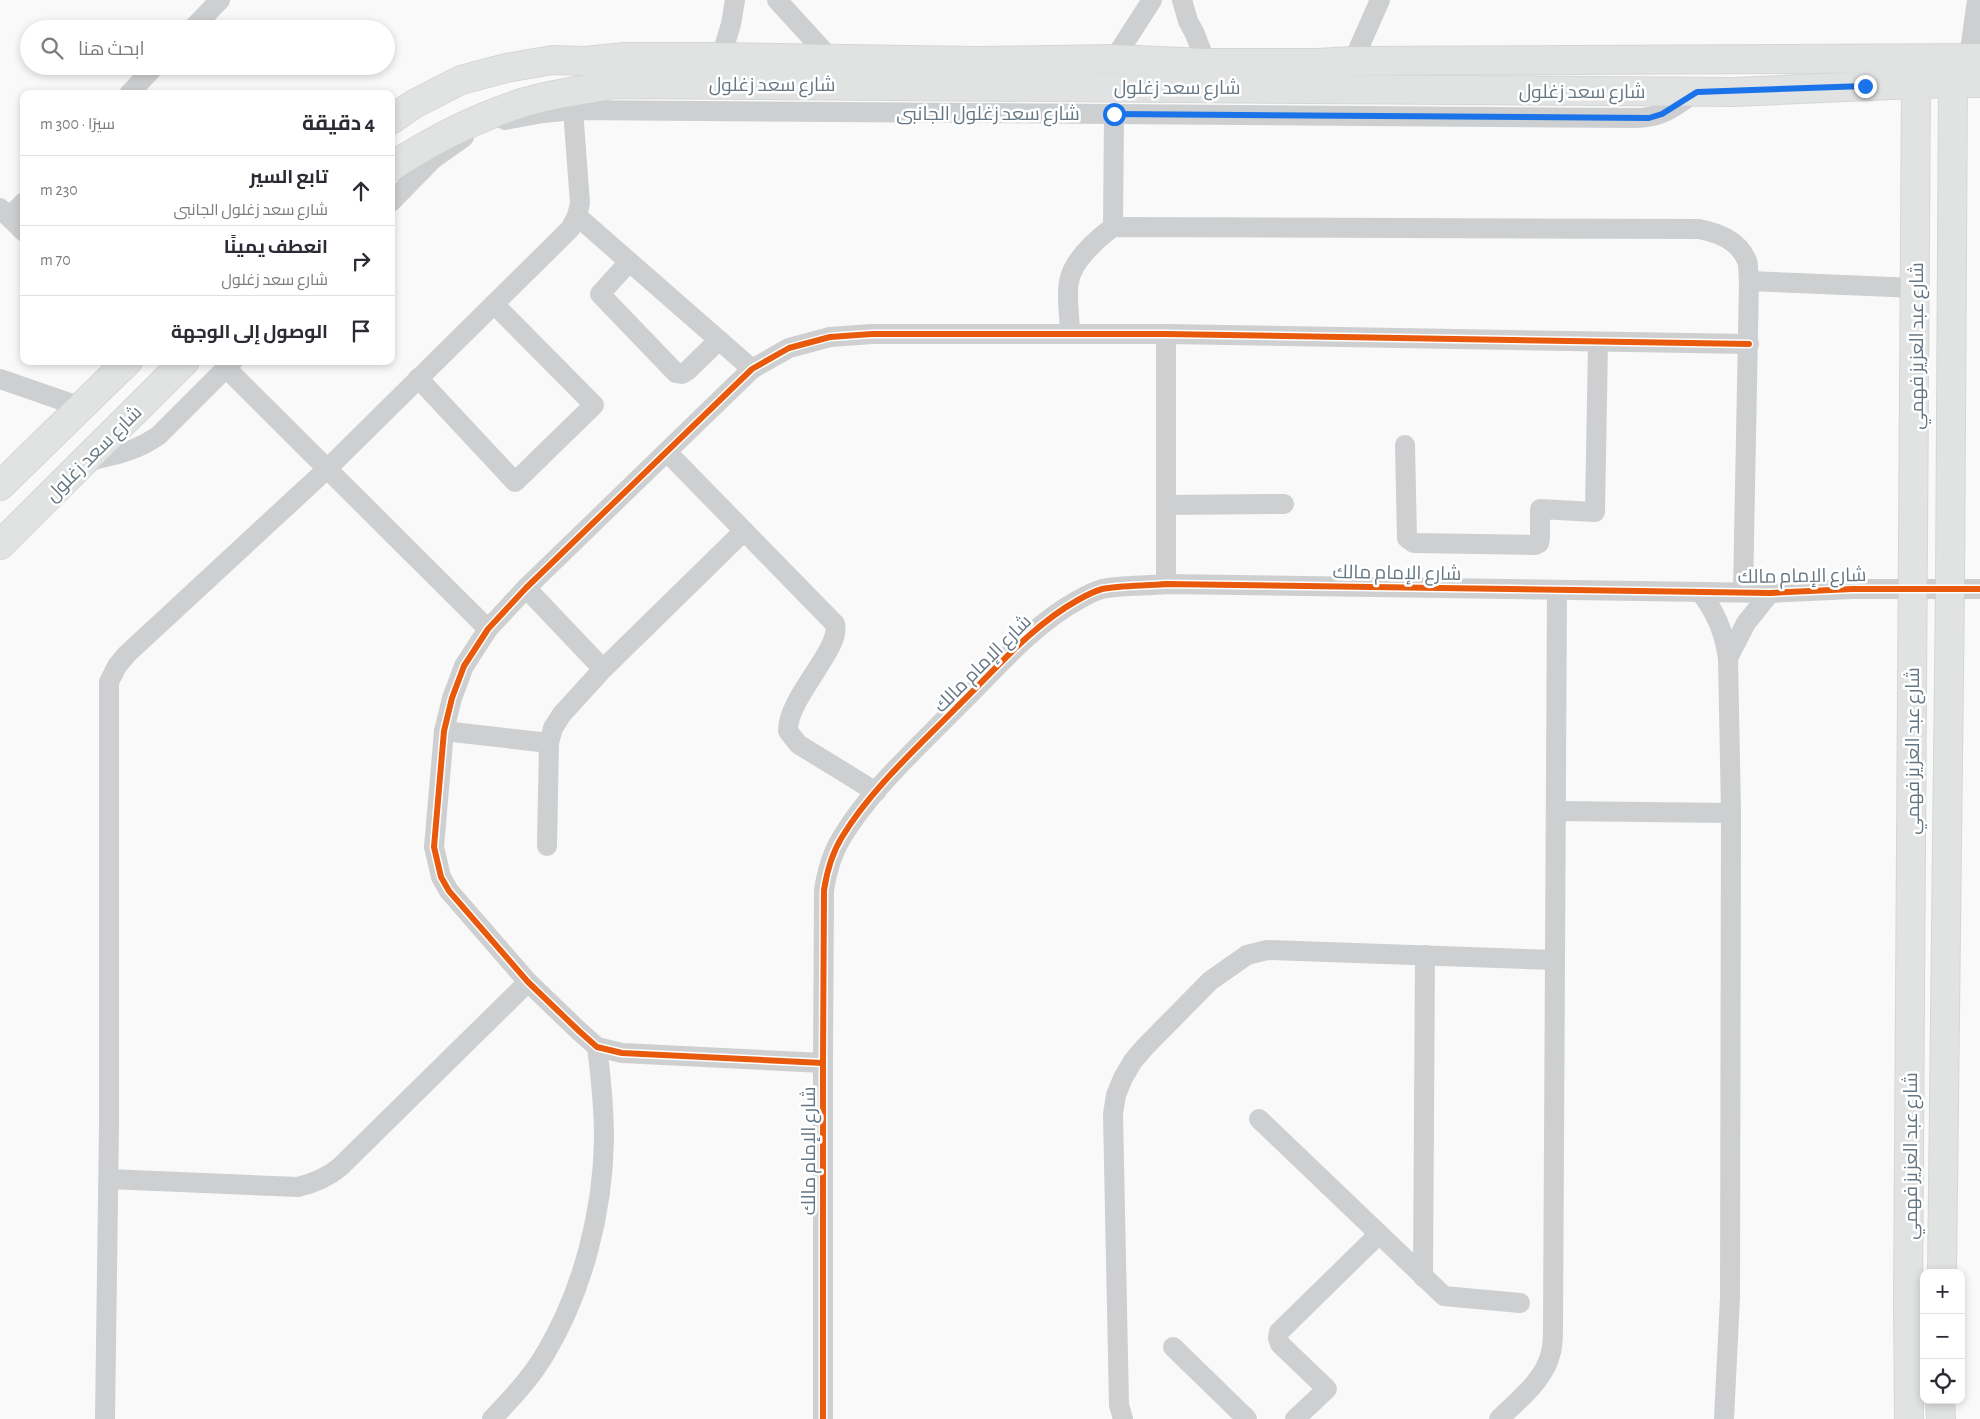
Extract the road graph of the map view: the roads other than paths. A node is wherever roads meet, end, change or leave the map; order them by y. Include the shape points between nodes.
1 (220, 0) edge
2 (735, 0) edge
3 (777, 0) edge
4 (1152, 0) edge
5 (1182, 0) edge
6 (1380, 0) edge
7 (1977, 0) edge
8 (201, 20) edge
9 (721, 57) junction
10 (831, 58) junction
11 (1974, 58) edge
12 (1114, 59) junction
13 (1353, 60) junction
14 (1206, 62) junction
15 (977, 73) junction
16 (147, 75) edge
17 (1980, 83) edge
18 (1916, 84) junction
19 (1953, 84) junction
20 (133, 90) edge
21 (1697, 92) junction
22 (573, 110) junction
23 (1114, 114) junction
24 (395, 117) edge
25 (395, 164) edge
26 (1917, 176) junction
27 (1953, 177) junction
28 (395, 198) edge
29 (20, 204) edge
30 (4, 213) edge
31 (577, 216) junction
32 (1113, 227) junction
33 (20, 228) edge
34 (629, 262) junction
35 (1749, 281) junction
36 (1916, 288) junction
37 (494, 304) junction
38 (1070, 334) junction
39 (1166, 334) junction
40 (719, 340) junction
41 (1598, 342) junction
42 (1749, 344) junction
43 (124, 365) edge
44 (181, 365) edge
45 (229, 365) edge
46 (231, 365) edge
47 (752, 369) junction
48 (418, 378) junction
49 (0, 379) edge
50 (81, 407) junction
51 (1405, 445) dead end
52 (666, 452) junction
53 (84, 462) junction
54 (328, 468) junction
55 (0, 486) edge
56 (1284, 504) dead end
57 (1166, 505) junction
58 (744, 531) junction
59 (0, 545) edge
60 (1166, 584) junction
61 (526, 588) junction
62 (1950, 588) junction
63 (1914, 589) junction
64 (1980, 589) edge
65 (1557, 590) junction
66 (1700, 592) junction
67 (1743, 592) junction
68 (1770, 593) junction
69 (488, 629) junction
70 (1728, 658) junction
71 (603, 669) junction
72 (444, 730) junction
73 (549, 743) junction
74 (876, 792) junction
75 (1556, 811) junction
76 (1730, 813) junction
77 (547, 846) dead end
78 (1425, 955) junction
79 (1555, 960) junction
80 (528, 982) junction
81 (597, 1047) junction
82 (823, 1063) junction
83 (1259, 1119) dead end
84 (109, 1179) junction
85 (1379, 1234) junction
86 (1942, 1269) edge
87 (1423, 1277) junction
88 (1520, 1302) dead end
89 (1173, 1347) dead end
90 (1940, 1404) edge
91 (105, 1419) edge
92 (492, 1419) edge
93 (823, 1419) edge
94 (1124, 1419) edge
95 (1247, 1419) edge
96 (1296, 1419) edge
97 (1499, 1419) edge
98 (1724, 1419) edge
99 (1909, 1419) edge
100 (1941, 1419) edge

1 - 8 street
2 - 9 street via 732,24
3 - 10 street
4 - 12 street
5 - 14 street
6 - 13 street
7 - 11 street
9 - 10 main road, شارع سعد زغلول
9 - 24 main road, شارع سعد زغلول via 552,60 506,68 461,80
10 - 15 main road, شارع سعد زغلول
11 - 13 main road, شارع سعد زغلول
12 - 14 main road, شارع سعد زغلول
12 - 15 main road, شارع سعد زغلول
13 - 14 main road, شارع سعد زغلول via 1317,63
15 - 21 main road, شارع سعد زغلول
15 - 25 main road, شارع سعد زغلول via 613,84 520,104 470,122
16 - 20 street
17 - 19 main road, شارع سعد زغلول
18 - 19 main road, شارع سعد زغلول
18 - 21 main road, شارع سعد زغلول
18 - 26 main road, شارع عبد العزيز فهمي
19 - 27 main road, شارع عبد العزيز فهمي
21 - 23 street, شارع سعد زغلول الجانبى via 1662,114 1649,118
22 - 23 street, شارع سعد زغلول الجانبى
22 - 28 street, شارع سعد زغلول الجانبى via 513,118 484,127 433,159
22 - 31 street via 580,203
23 - 32 street
26 - 27 main road via 1931,172
26 - 36 main road, شارع عبد العزيز فهمي
27 - 62 main road, شارع عبد العزيز فهمي
29 - 30 street
30 - 33 street
31 - 34 street
31 - 37 street via 570,230
32 - 35 street via 1699,229 1719,234 1736,245 1747,261
32 - 38 street via 1094,242 1069,281
34 - 40 street
34 - 40 street via 600,294 676,373 687,371
35 - 36 street
35 - 42 street
36 - 63 main road, شارع عبد العزيز فهمي
37 - 48 street
37 - 48 street via 594,405 536,462 515,482
38 - 39 street
38 - 47 street via 830,337 789,348
39 - 41 street
39 - 57 street
40 - 47 street
41 - 42 street
41 - 51 street via 1595,512 1540,509 1539,543 1410,541 1407,538
42 - 67 street
43 - 50 main road
44 - 53 main road, شارع سعد زغلول
45 - 53 street via 147,444
46 - 54 street
47 - 52 street
48 - 54 street
49 - 50 street
50 - 55 main road
52 - 58 street
52 - 61 street
53 - 59 main road, شارع سعد زغلول
54 - 69 street
54 - 84 street via 127,654 109,682
56 - 57 street
57 - 60 street
58 - 71 street
58 - 74 street via 835,624 828,648 790,713 788,731 798,744
60 - 65 street, شارع الإمام مالك
60 - 74 street, شارع الإمام مالك via 1102,589 1058,612 1021,644
61 - 69 street
61 - 71 street
62 - 63 street, شارع الإمام مالك
62 - 64 street, شارع الإمام مالك
62 - 86 main road, شارع عبد العزيز فهمي
63 - 68 street, شارع الإمام مالك
63 - 99 main road, شارع عبد العزيز فهمي
65 - 66 street, شارع الإمام مالك
65 - 75 street
66 - 67 street, شارع الإمام مالك
66 - 70 street via 1720,622
67 - 68 street, شارع الإمام مالك
68 - 70 street via 1746,623
69 - 72 street via 464,666
70 - 76 street
71 - 73 street via 562,714
72 - 73 street
72 - 80 street via 434,847 441,877 449,891
73 - 77 street
74 - 82 street, شارع الإمام مالك via 841,838 827,872 824,890
75 - 76 street
75 - 79 street
76 - 98 street via 1730,1297
78 - 79 street
78 - 87 street
78 - 94 street via 1288,949 1246,955 1210,981 1133,1061 1116,1095 1113,1114 1118,1405
79 - 97 street via 1554,1328 1546,1369
80 - 81 street
80 - 84 street via 328,1177 298,1187
81 - 82 street via 622,1053
81 - 92 street via 604,1140 600,1186 583,1265 566,1312 545,1355
82 - 93 street, شارع الإمام مالك
83 - 85 street
84 - 91 street
85 - 87 street
85 - 96 street via 1279,1332 1280,1344 1327,1389
87 - 88 street via 1444,1296
89 - 95 street
90 - 100 main road

